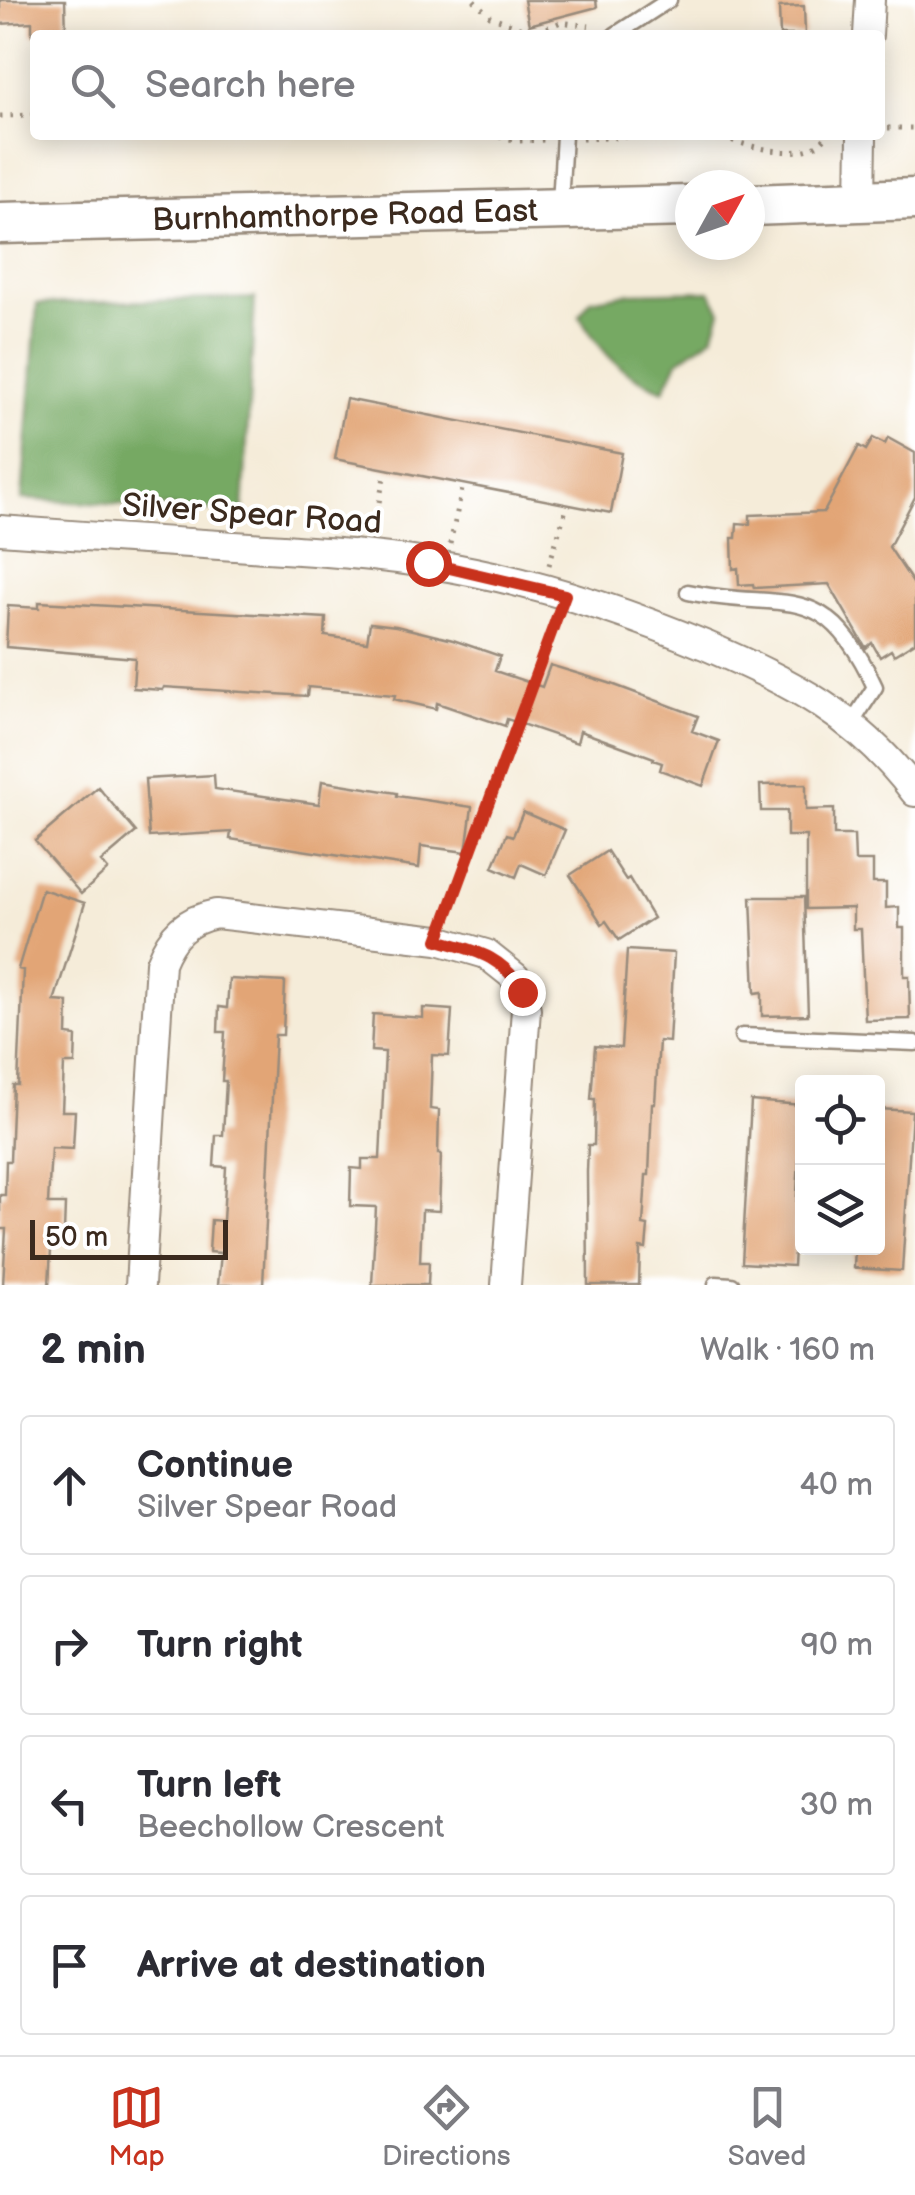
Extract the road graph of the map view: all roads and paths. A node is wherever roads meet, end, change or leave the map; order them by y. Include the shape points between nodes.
1 (474, 0) edge
2 (669, 0) edge
3 (870, 0) edge
4 (645, 7) edge
5 (589, 26) dead end
6 (529, 30) edge
7 (540, 30) edge
8 (620, 30) edge
9 (868, 30) edge
10 (30, 115) edge
11 (0, 116) edge
12 (915, 128) edge
13 (885, 129) edge
14 (523, 140) edge
15 (564, 140) edge
16 (730, 140) edge
17 (824, 140) edge
18 (862, 140) edge
19 (530, 141) dead end
20 (915, 200) edge
21 (862, 202) junction
22 (765, 205) edge
23 (675, 206) edge
24 (560, 210) junction
25 (0, 223) edge
26 (384, 472) dead end
27 (463, 485) dead end
28 (567, 506) dead end
29 (0, 530) edge
30 (368, 556) junction
31 (446, 566) junction
32 (553, 591) junction
33 (688, 592) dead end
34 (851, 724) junction
35 (915, 792) edge
36 (438, 940) junction
37 (742, 1036) dead end
38 (915, 1044) edge
39 (140, 1285) edge
40 (506, 1285) edge

1 - 6 path via 490,16
2 - 4 lane
3 - 9 street
4 - 8 lane
5 - 7 path via 561,22
10 - 11 path
12 - 13 path
14 - 19 path
15 - 24 lane
16 - 17 path via 804,151
18 - 21 street
20 - 21 main road
21 - 22 main road
23 - 24 main road, Burnhamthorpe Road East
24 - 25 main road, Burnhamthorpe Road East
26 - 30 path
27 - 31 path
28 - 32 path
29 - 30 street, Silver Spear Road
30 - 31 street, Silver Spear Road
31 - 32 street, Silver Spear Road
32 - 34 street, Silver Spear Road via 762,670
32 - 36 path
33 - 34 lane via 792,601 835,623 875,687
34 - 35 street, Silver Spear Road
36 - 39 street via 216,914 199,918 168,942 160,963
36 - 40 street via 502,964 515,976 526,1009
37 - 38 lane

